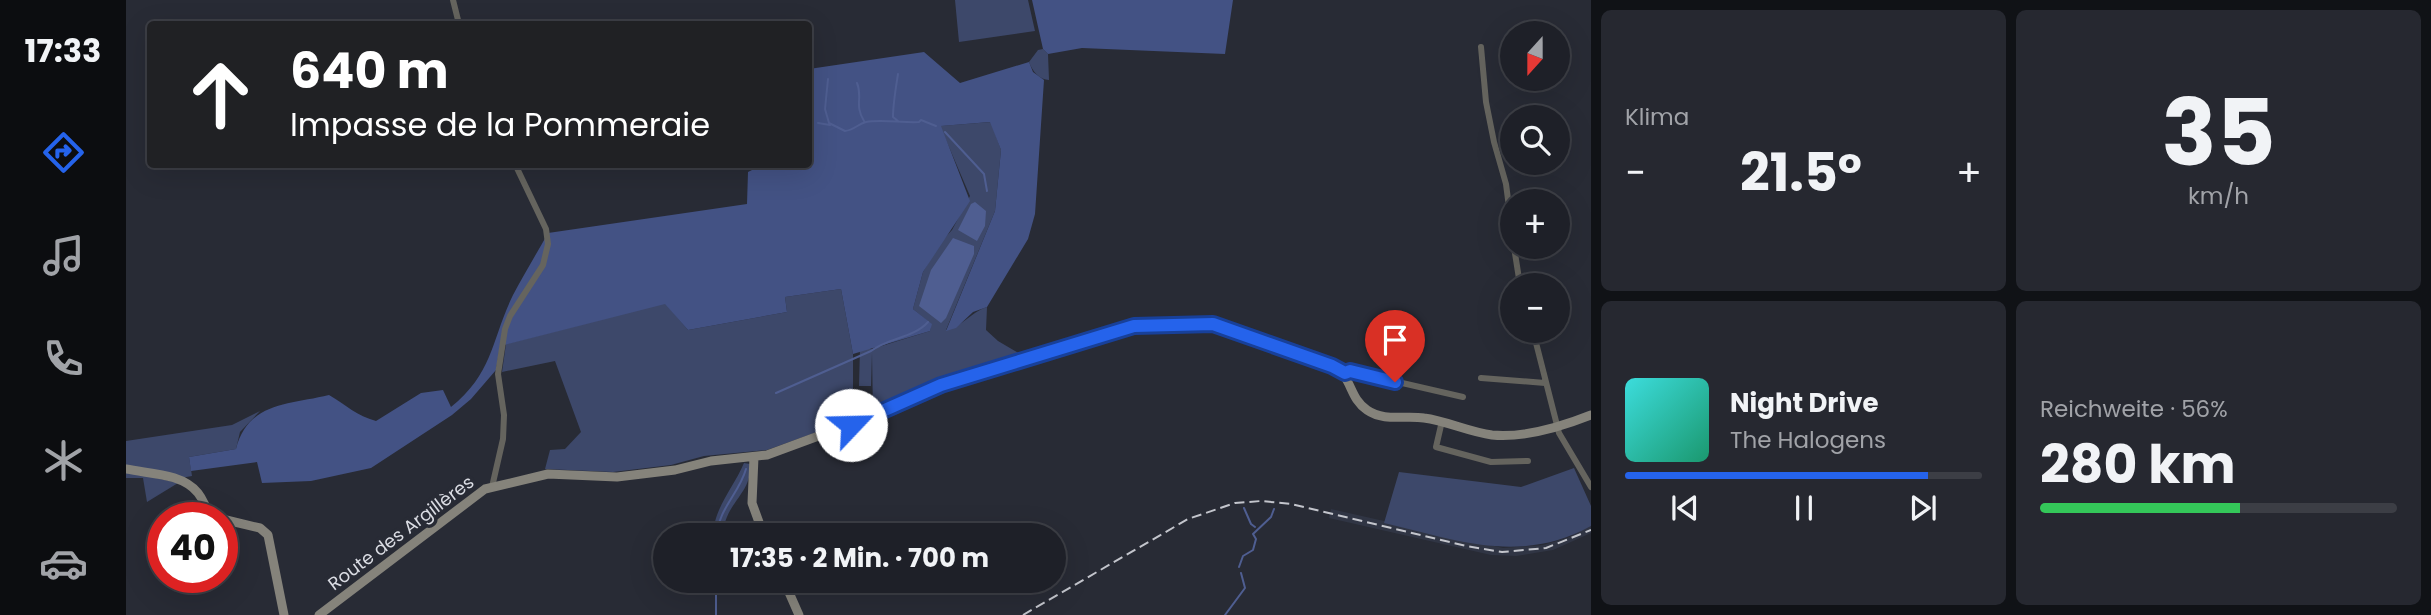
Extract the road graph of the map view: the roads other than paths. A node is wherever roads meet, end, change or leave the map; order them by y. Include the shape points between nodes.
1 (453, 0) edge
2 (458, 21) edge
3 (1480, 47) dead end
4 (517, 168) edge
5 (1507, 189) edge
6 (1536, 343) edge
7 (1345, 373) junction
8 (1481, 378) dead end
9 (1545, 383) junction
10 (1463, 397) dead end
11 (1591, 415) edge
12 (1442, 421) junction
13 (1558, 426) junction
14 (754, 457) junction
15 (1528, 461) dead end
16 (126, 469) edge
17 (492, 487) junction
18 (1591, 487) edge
19 (204, 502) edge
20 (238, 523) edge
21 (759, 523) edge
22 (789, 593) edge
23 (284, 615) edge
24 (319, 615) edge
25 (799, 615) edge

1 - 2 street
3 - 5 street via 1486,102
4 - 17 street via 542,220 548,244 543,265 505,329 498,374 503,439
6 - 9 street
7 - 10 street
7 - 12 street via 1355,398 1374,414
7 - 14 street, Route des Argillères via 1213,324 1134,326 941,385 851,425
8 - 9 street
9 - 13 street
11 - 13 street
12 - 13 street via 1491,435
12 - 15 street via 1436,447 1491,462
13 - 18 street
14 - 17 street, Route des Argillères via 617,477 548,474
14 - 21 street via 752,503
16 - 19 street via 172,477 190,485
17 - 24 street, Route des Argillères via 480,491
20 - 23 street via 260,528 268,535
22 - 25 street

